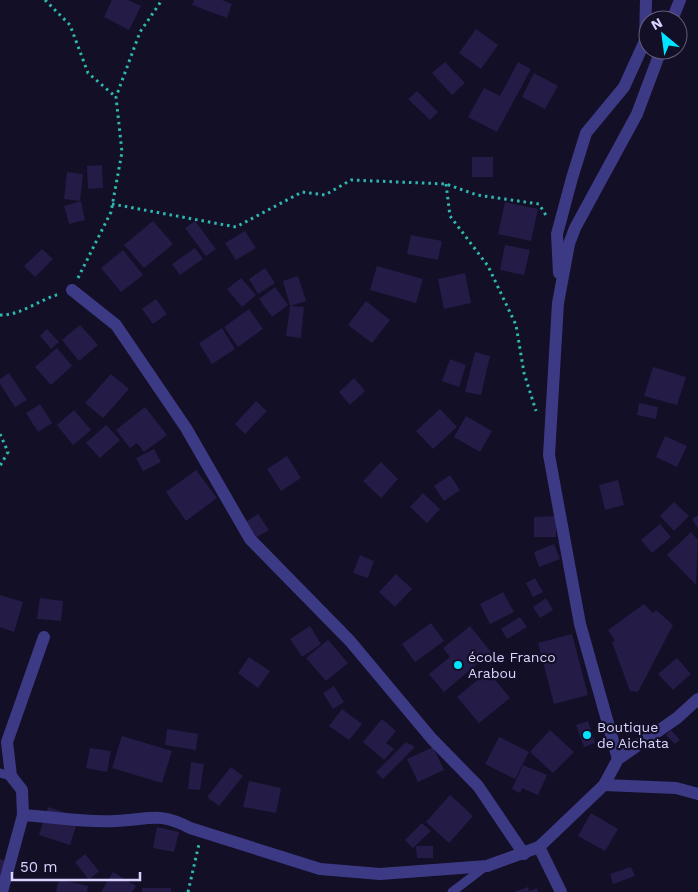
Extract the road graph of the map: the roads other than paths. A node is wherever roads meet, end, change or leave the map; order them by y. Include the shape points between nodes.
1 (646, 0) edge
2 (657, 60) edge
3 (72, 290) road end
4 (560, 296) junction
5 (44, 637) dead end
6 (698, 698) edge
7 (618, 759) junction
8 (6, 774) edge
9 (604, 785) junction
10 (698, 794) edge
11 (23, 815) junction
12 (539, 847) junction
13 (524, 854) junction
14 (487, 866) junction
15 (2, 892) edge
16 (452, 892) edge
17 (561, 892) edge

1 - 4 street via 645,41 624,88 586,133 557,234
2 - 4 street via 637,114 575,228
3 - 13 street via 116,326 186,428 250,539 350,641 432,739 478,786
4 - 7 street via 549,455 580,624
5 - 8 street via 7,742
6 - 7 street via 677,718
7 - 9 street
8 - 11 street via 22,790
9 - 10 street via 676,788
9 - 12 street
11 - 14 street via 115,822 148,817 172,818 190,828 320,869 380,874
11 - 15 street
12 - 13 street
12 - 17 street
13 - 14 street
14 - 16 lane

